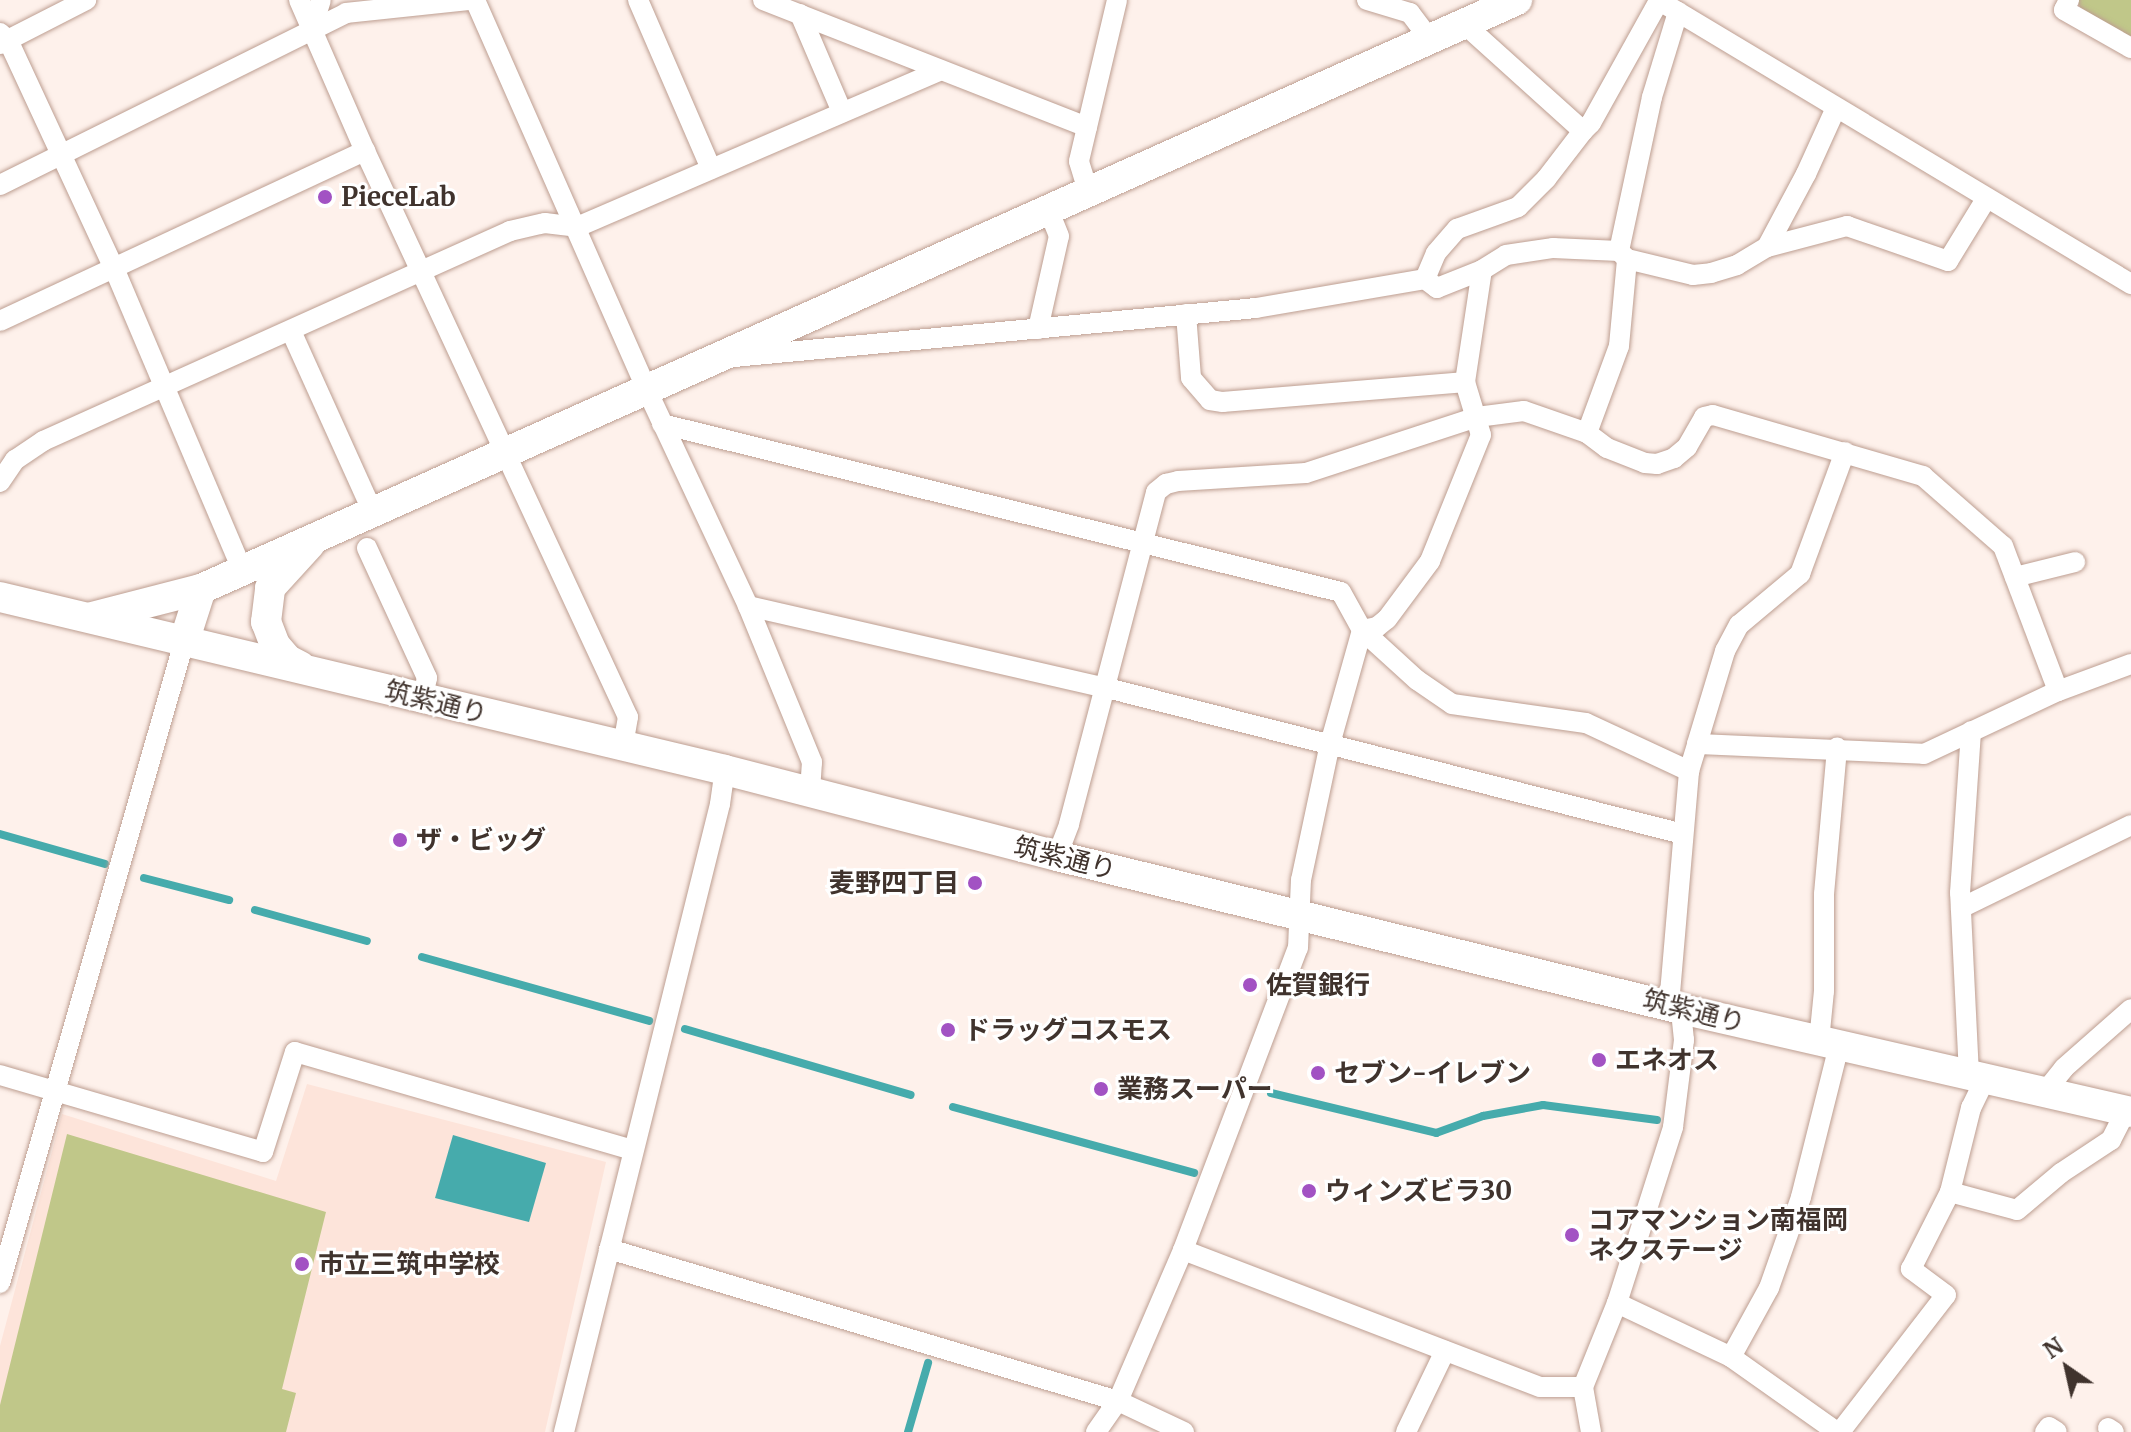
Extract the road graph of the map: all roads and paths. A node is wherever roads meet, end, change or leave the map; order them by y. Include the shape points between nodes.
1 (86, 0) edge
2 (299, 0) edge
3 (321, 0) edge
4 (472, 0) edge
5 (638, 0) edge
6 (763, 0) edge
7 (1117, 0) edge
8 (1367, 0) edge
9 (1517, 0) edge
10 (1658, 0) edge
11 (2069, 0) edge
12 (1678, 12) junction
13 (800, 14) junction
14 (1464, 24) junction
15 (312, 29) junction
16 (1429, 38) junction
17 (3, 39) edge
18 (2131, 48) edge
19 (941, 70) junction
20 (1836, 108) junction
21 (842, 112) junction
22 (1087, 127) junction
23 (1583, 131) junction
24 (365, 151) junction
25 (62, 155) junction
26 (711, 169) junction
27 (0, 185) edge
28 (1088, 191) junction
29 (1986, 199) junction
30 (1048, 209) junction
31 (577, 227) junction
32 (1767, 247) junction
33 (1623, 255) junction
34 (114, 268) junction
35 (1482, 270) junction
36 (422, 271) junction
37 (1425, 279) junction
38 (2131, 284) edge
39 (1186, 314) junction
40 (0, 321) edge
41 (1038, 329) junction
42 (291, 331) junction
43 (710, 359) junction
44 (1465, 382) junction
45 (164, 386) junction
46 (646, 388) junction
47 (1477, 417) junction
48 (662, 424) junction
49 (1587, 433) junction
50 (1845, 452) junction
51 (503, 453) junction
52 (7, 464) edge
53 (0, 482) edge
54 (372, 510) junction
55 (320, 534) junction
56 (1142, 544) junction
57 (367, 548) dead end
58 (2075, 562) dead end
59 (242, 570) junction
60 (2015, 577) junction
61 (201, 589) junction
62 (0, 597) edge
63 (748, 606) junction
64 (90, 617) junction
65 (1362, 630) junction
66 (184, 642) junction
67 (2131, 664) edge
68 (313, 671) junction
69 (1103, 687) junction
70 (2058, 691) junction
71 (422, 700) junction
72 (1971, 731) junction
73 (1330, 744) junction
74 (1697, 744) junction
75 (623, 746) junction
76 (1837, 748) junction
77 (725, 770) junction
78 (1689, 771) junction
79 (810, 794) junction
80 (2131, 825) edge
81 (1683, 834) junction
82 (1057, 856) junction
83 (1961, 908) junction
84 (1299, 914) junction
85 (1675, 1007) junction
86 (2131, 1009) edge
87 (1829, 1044) junction
88 (0, 1075) edge
89 (1977, 1077) junction
90 (54, 1092) junction
91 (2044, 1093) junction
92 (2129, 1112) edge
93 (633, 1150) junction
94 (1950, 1192) junction
95 (609, 1249) junction
96 (1183, 1250) junction
97 (0, 1283) edge
98 (1617, 1303) junction
99 (1445, 1351) junction
100 (1731, 1357) junction
101 (1583, 1387) junction
102 (1118, 1401) junction
103 (564, 1432) edge
104 (1096, 1432) edge
105 (1184, 1432) edge
106 (1406, 1432) edge
107 (1591, 1432) edge
108 (1839, 1432) edge
109 (2045, 1432) edge
110 (2057, 1432) edge

1 - 17 street
2 - 15 street
3 - 15 street
4 - 15 street via 346,13
4 - 31 street
5 - 26 street
6 - 13 street
7 - 22 street
8 - 16 street via 1410,13
9 - 14 street
10 - 12 street
10 - 23 street
11 - 18 street via 2064,10
12 - 20 street
12 - 33 street via 1652,97
13 - 19 street
13 - 21 street
14 - 16 street
14 - 23 street
15 - 24 street
15 - 25 street
16 - 28 street
17 - 25 street
19 - 21 street
19 - 22 street
20 - 29 street
20 - 32 street
21 - 26 street
22 - 28 street via 1079,161
23 - 37 street via 1518,207 1457,229 1436,253
24 - 34 street
24 - 36 street
25 - 27 street
25 - 34 street
26 - 31 street
28 - 30 street
29 - 32 street via 1948,261 1847,226
29 - 38 street
30 - 41 street via 1059,236
30 - 43 street
31 - 36 street via 545,223 510,231
31 - 46 street
32 - 33 street via 1737,265 1693,275
33 - 35 street via 1553,248 1506,255
33 - 49 street via 1619,346
34 - 40 street
34 - 45 street
35 - 37 street via 1437,288
35 - 44 street
36 - 42 street
36 - 51 street
37 - 39 street via 1256,308
39 - 41 street
39 - 44 street via 1191,378 1210,400
41 - 43 street
42 - 45 street
42 - 54 street
43 - 46 street
44 - 47 street
45 - 52 street via 43,441
45 - 59 street
46 - 48 street
46 - 51 street
47 - 49 street via 1524,411
47 - 56 street via 1306,473 1166,484 1156,492
47 - 65 street via 1481,435 1430,561 1387,619
48 - 56 street
48 - 63 street
49 - 50 street via 1607,448 1657,464 1687,447 1704,417 1713,415
50 - 60 street via 1923,476 2003,546
50 - 74 street via 1800,574 1739,625 1725,651
51 - 54 street
51 - 75 street via 628,717
52 - 53 street
54 - 55 street
55 - 59 street
55 - 68 street via 270,588 266,622 288,660
56 - 65 street via 1341,592
56 - 69 street
57 - 71 street via 427,678
58 - 60 street
59 - 61 street
60 - 70 street
61 - 64 street
61 - 66 street
62 - 64 street, 筑紫通り
63 - 69 street
63 - 79 street via 812,762
64 - 66 street, 筑紫通り
65 - 73 street
65 - 78 street via 1452,704 1586,723
66 - 68 street, 筑紫通り
66 - 90 street
67 - 70 street
68 - 71 street, 筑紫通り
69 - 73 street
69 - 82 street
70 - 72 street
71 - 75 street, 筑紫通り
72 - 76 street via 1924,754
72 - 83 street
73 - 81 street
73 - 84 street via 1301,880
74 - 76 street
74 - 78 street
75 - 77 street, 筑紫通り
76 - 87 street via 1824,894
77 - 79 street, 筑紫通り
77 - 93 street
78 - 81 street
79 - 82 street, 筑紫通り
80 - 83 street
81 - 85 street
82 - 84 street, 筑紫通り
83 - 89 street
84 - 85 street, 筑紫通り
84 - 96 street via 1298,948
85 - 87 street, 筑紫通り
85 - 98 street via 1684,1040 1673,1127
86 - 91 street via 2064,1068
87 - 89 street, 筑紫通り
87 - 100 street via 1801,1197 1769,1288
88 - 90 street
89 - 91 street, 筑紫通り
89 - 94 street
90 - 93 street via 263,1152 295,1052
90 - 97 street
91 - 92 street, 筑紫通り
92 - 94 street via 2111,1140 2017,1210
93 - 95 street
94 - 108 street via 1911,1269 1946,1295
95 - 102 street
95 - 103 street
96 - 99 street
96 - 102 street
98 - 100 street
98 - 101 street
99 - 101 street via 1540,1387
99 - 106 street
100 - 108 street
101 - 107 street
102 - 104 street
102 - 105 street
109 - 110 street via 2049,1427

